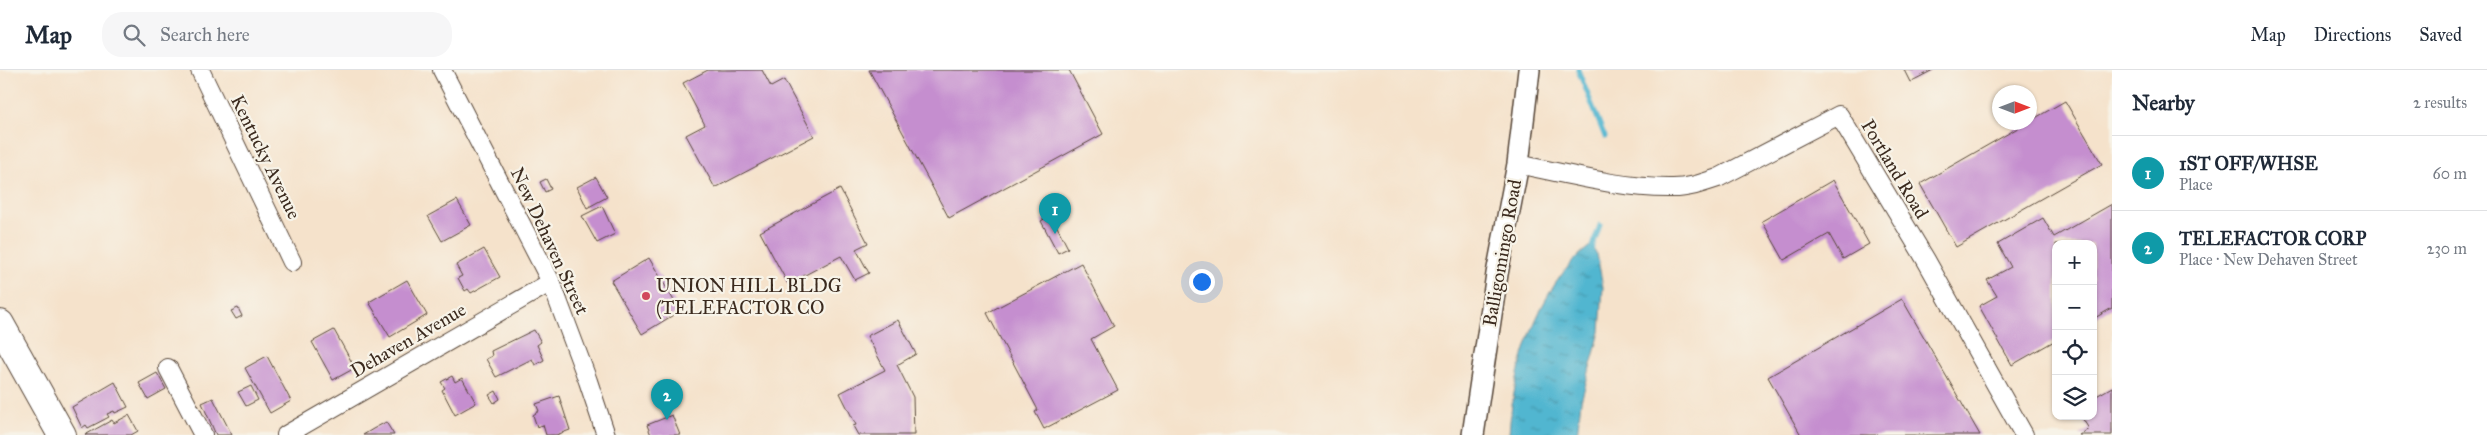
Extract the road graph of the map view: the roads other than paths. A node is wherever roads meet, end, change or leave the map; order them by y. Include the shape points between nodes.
1 (200, 70) edge
2 (442, 70) edge
3 (1529, 70) edge
4 (1518, 164) junction
5 (292, 262) dead end
6 (551, 282) junction
7 (0, 324) edge
8 (168, 368) dead end
9 (62, 435) edge
10 (204, 435) edge
11 (286, 435) edge
12 (606, 435) edge
13 (1473, 435) edge
14 (2024, 435) edge

1 - 5 street, Kentucky Avenue
2 - 6 street, New Dehaven Street
3 - 4 street, Balligomingo Road
4 - 13 street, Balligomingo Road via 1497,274
4 - 14 street, Portland Road via 1644,187 1696,185 1718,178 1839,115 1926,260
6 - 11 street, Dehaven Avenue
6 - 12 street, New Dehaven Street
7 - 9 main road
8 - 10 street

